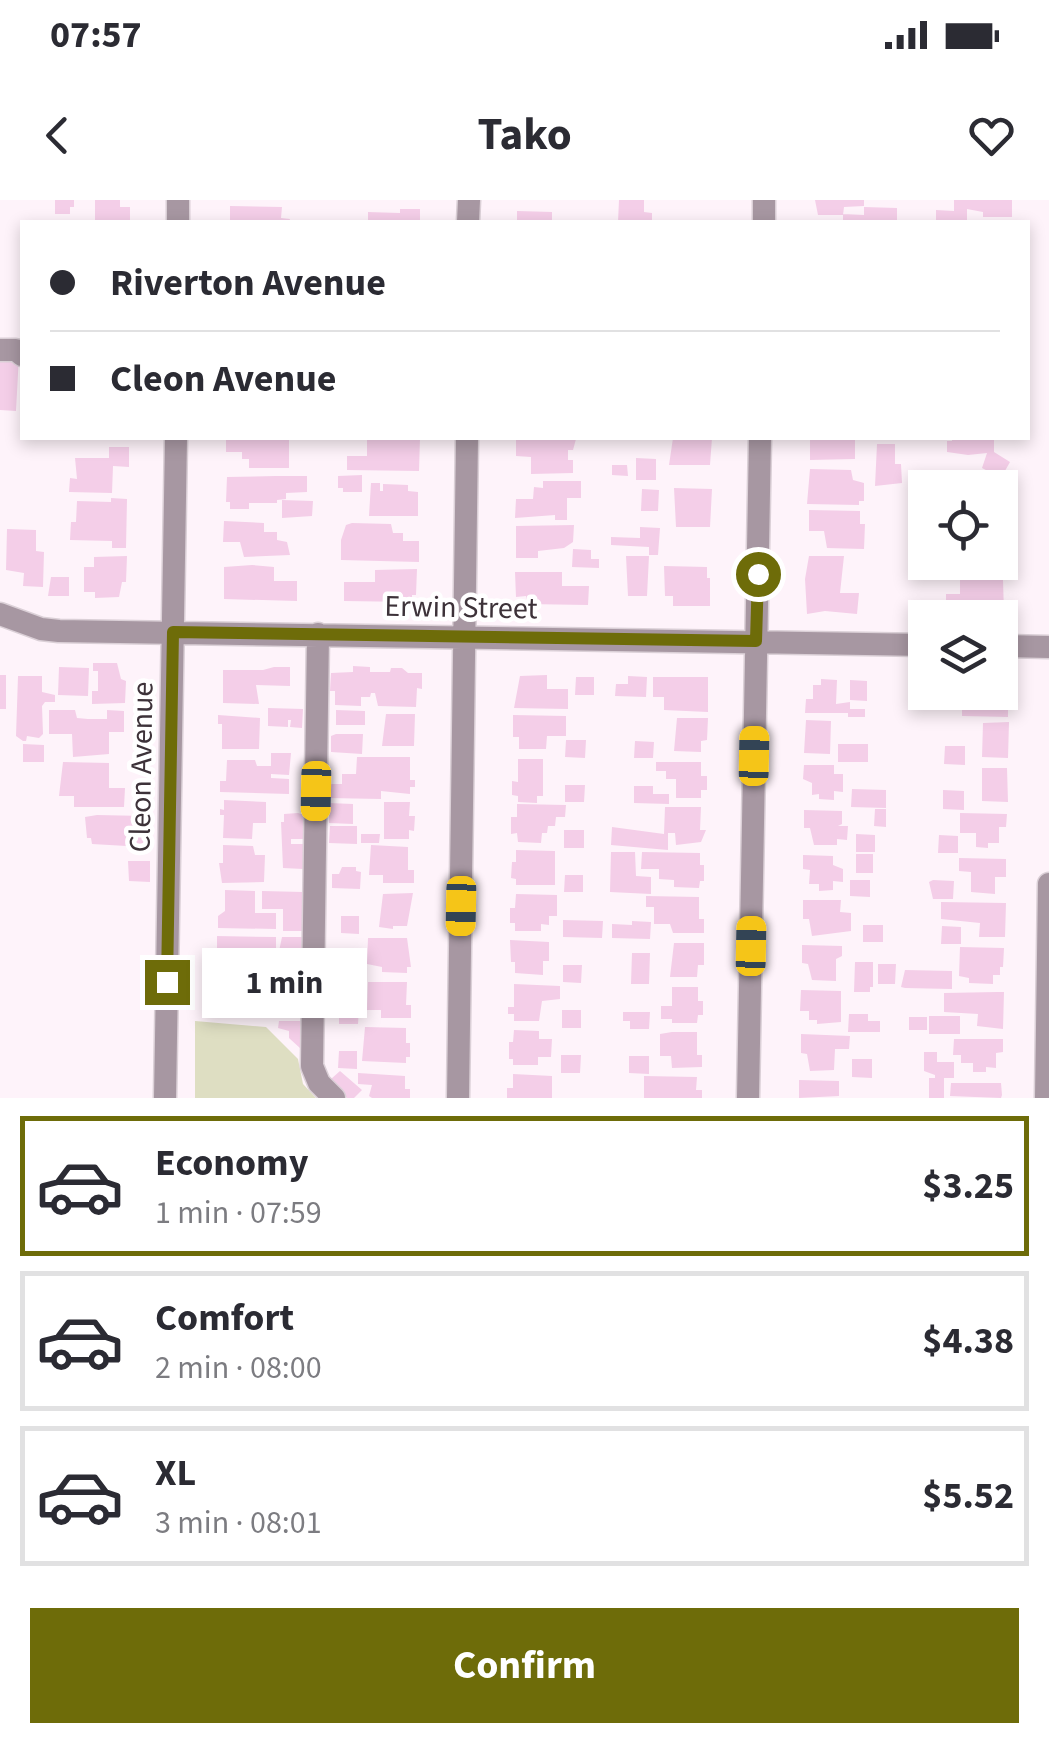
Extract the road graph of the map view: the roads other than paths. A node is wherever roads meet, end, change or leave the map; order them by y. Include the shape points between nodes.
1 (176, 440) edge
2 (467, 440) edge
3 (760, 440) edge
4 (0, 614) edge
5 (173, 632) junction
6 (318, 634) junction
7 (466, 637) junction
8 (756, 641) junction
9 (908, 645) edge
10 (1018, 646) edge
11 (1049, 647) edge
12 (1049, 884) edge
13 (165, 1098) edge
14 (334, 1098) edge
15 (458, 1098) edge
16 (748, 1098) edge
17 (1046, 1098) edge

1 - 5 street, Cleon Avenue
2 - 7 street
3 - 8 street
4 - 5 street, Erwin Street via 58,631
5 - 6 street, Erwin Street
5 - 13 street, Cleon Avenue
6 - 7 street, Erwin Street
6 - 14 street via 312,1066
7 - 8 street, Erwin Street
7 - 15 street
8 - 9 street, Erwin Street
8 - 16 street
10 - 11 street
12 - 17 street

